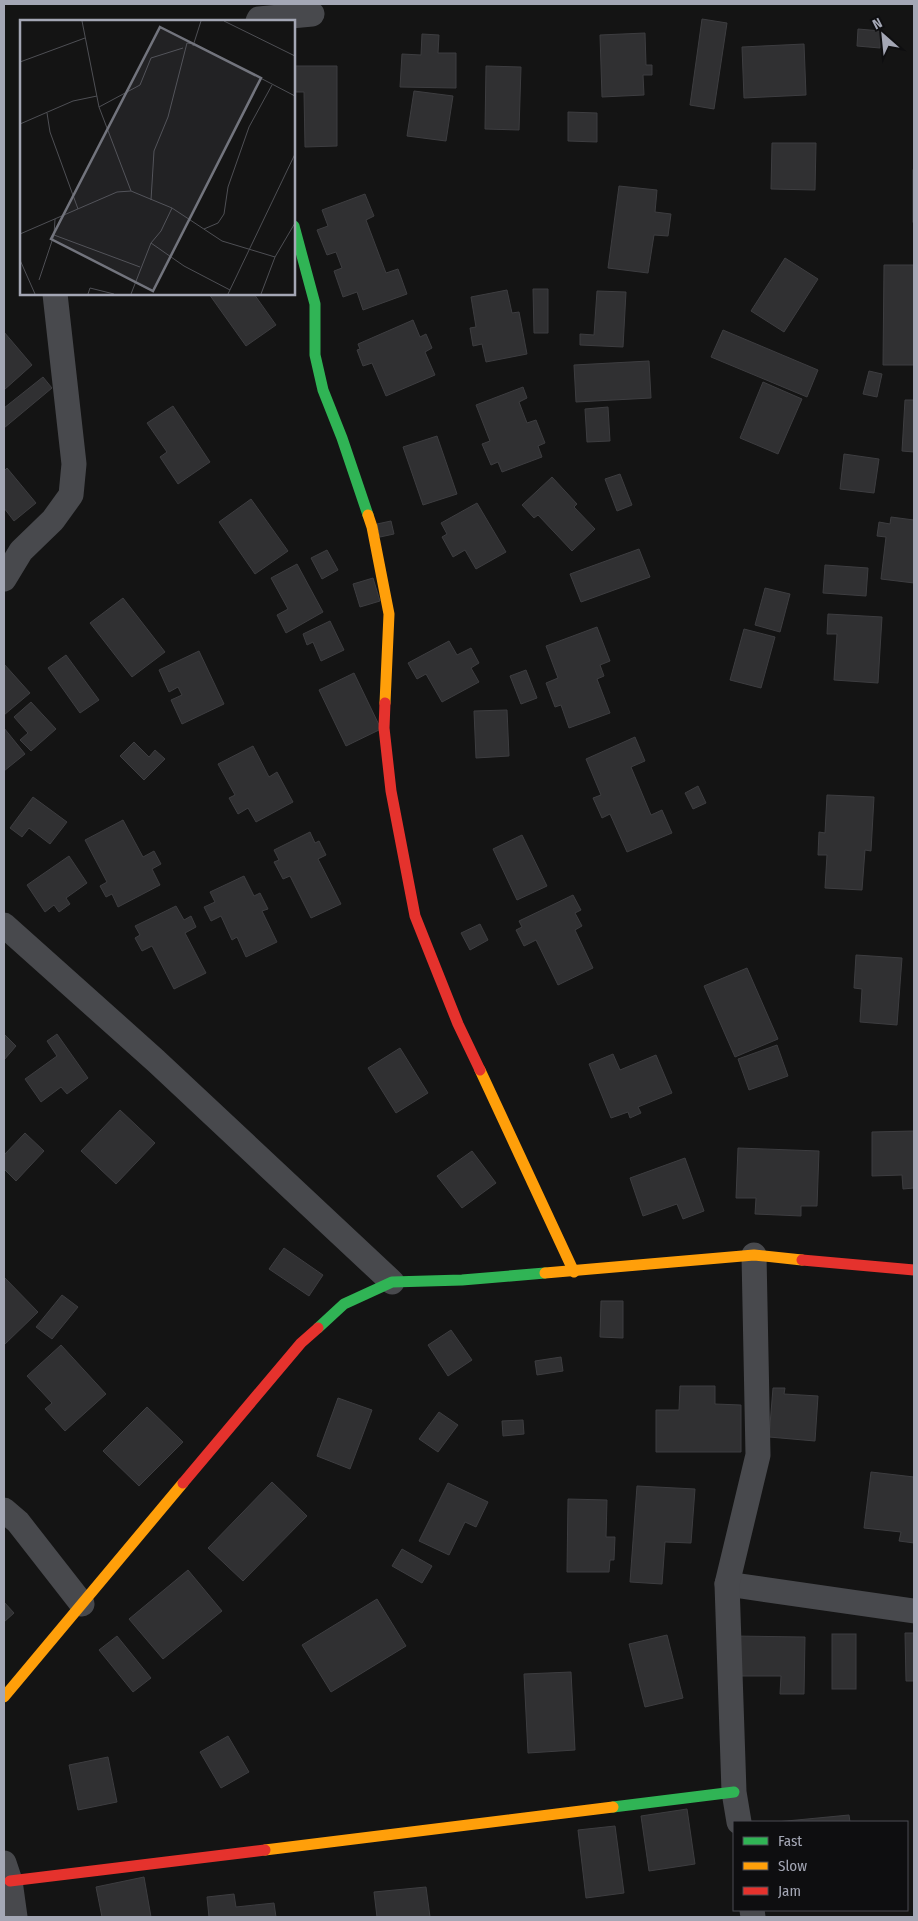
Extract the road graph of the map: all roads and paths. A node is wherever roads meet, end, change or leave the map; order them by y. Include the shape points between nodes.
1 (312, 7) edge
2 (262, 20) edge
3 (295, 230) edge
4 (55, 295) edge
5 (4, 579) edge
6 (4, 925) edge
7 (754, 1255) junction
8 (914, 1270) edge
9 (574, 1272) junction
10 (392, 1282) junction
11 (4, 1510) edge
12 (726, 1584) junction
13 (82, 1604) junction
14 (914, 1611) edge
15 (4, 1697) edge
16 (734, 1792) junction
17 (738, 1821) edge
18 (7, 1872) edge
19 (15, 1917) edge

1 - 2 street
3 - 9 street via 315,304 315,355 323,390 372,526 389,614 384,728 390,791 415,916 458,1024
4 - 5 street via 74,464 71,495 53,520 21,551
6 - 10 street via 156,1061
7 - 8 street
7 - 9 street
7 - 12 street via 758,1455
9 - 10 street
10 - 13 street via 344,1304 301,1343
11 - 13 street via 18,1522
12 - 14 street
12 - 16 street
13 - 15 street
16 - 17 street
16 - 18 street
18 - 19 street

